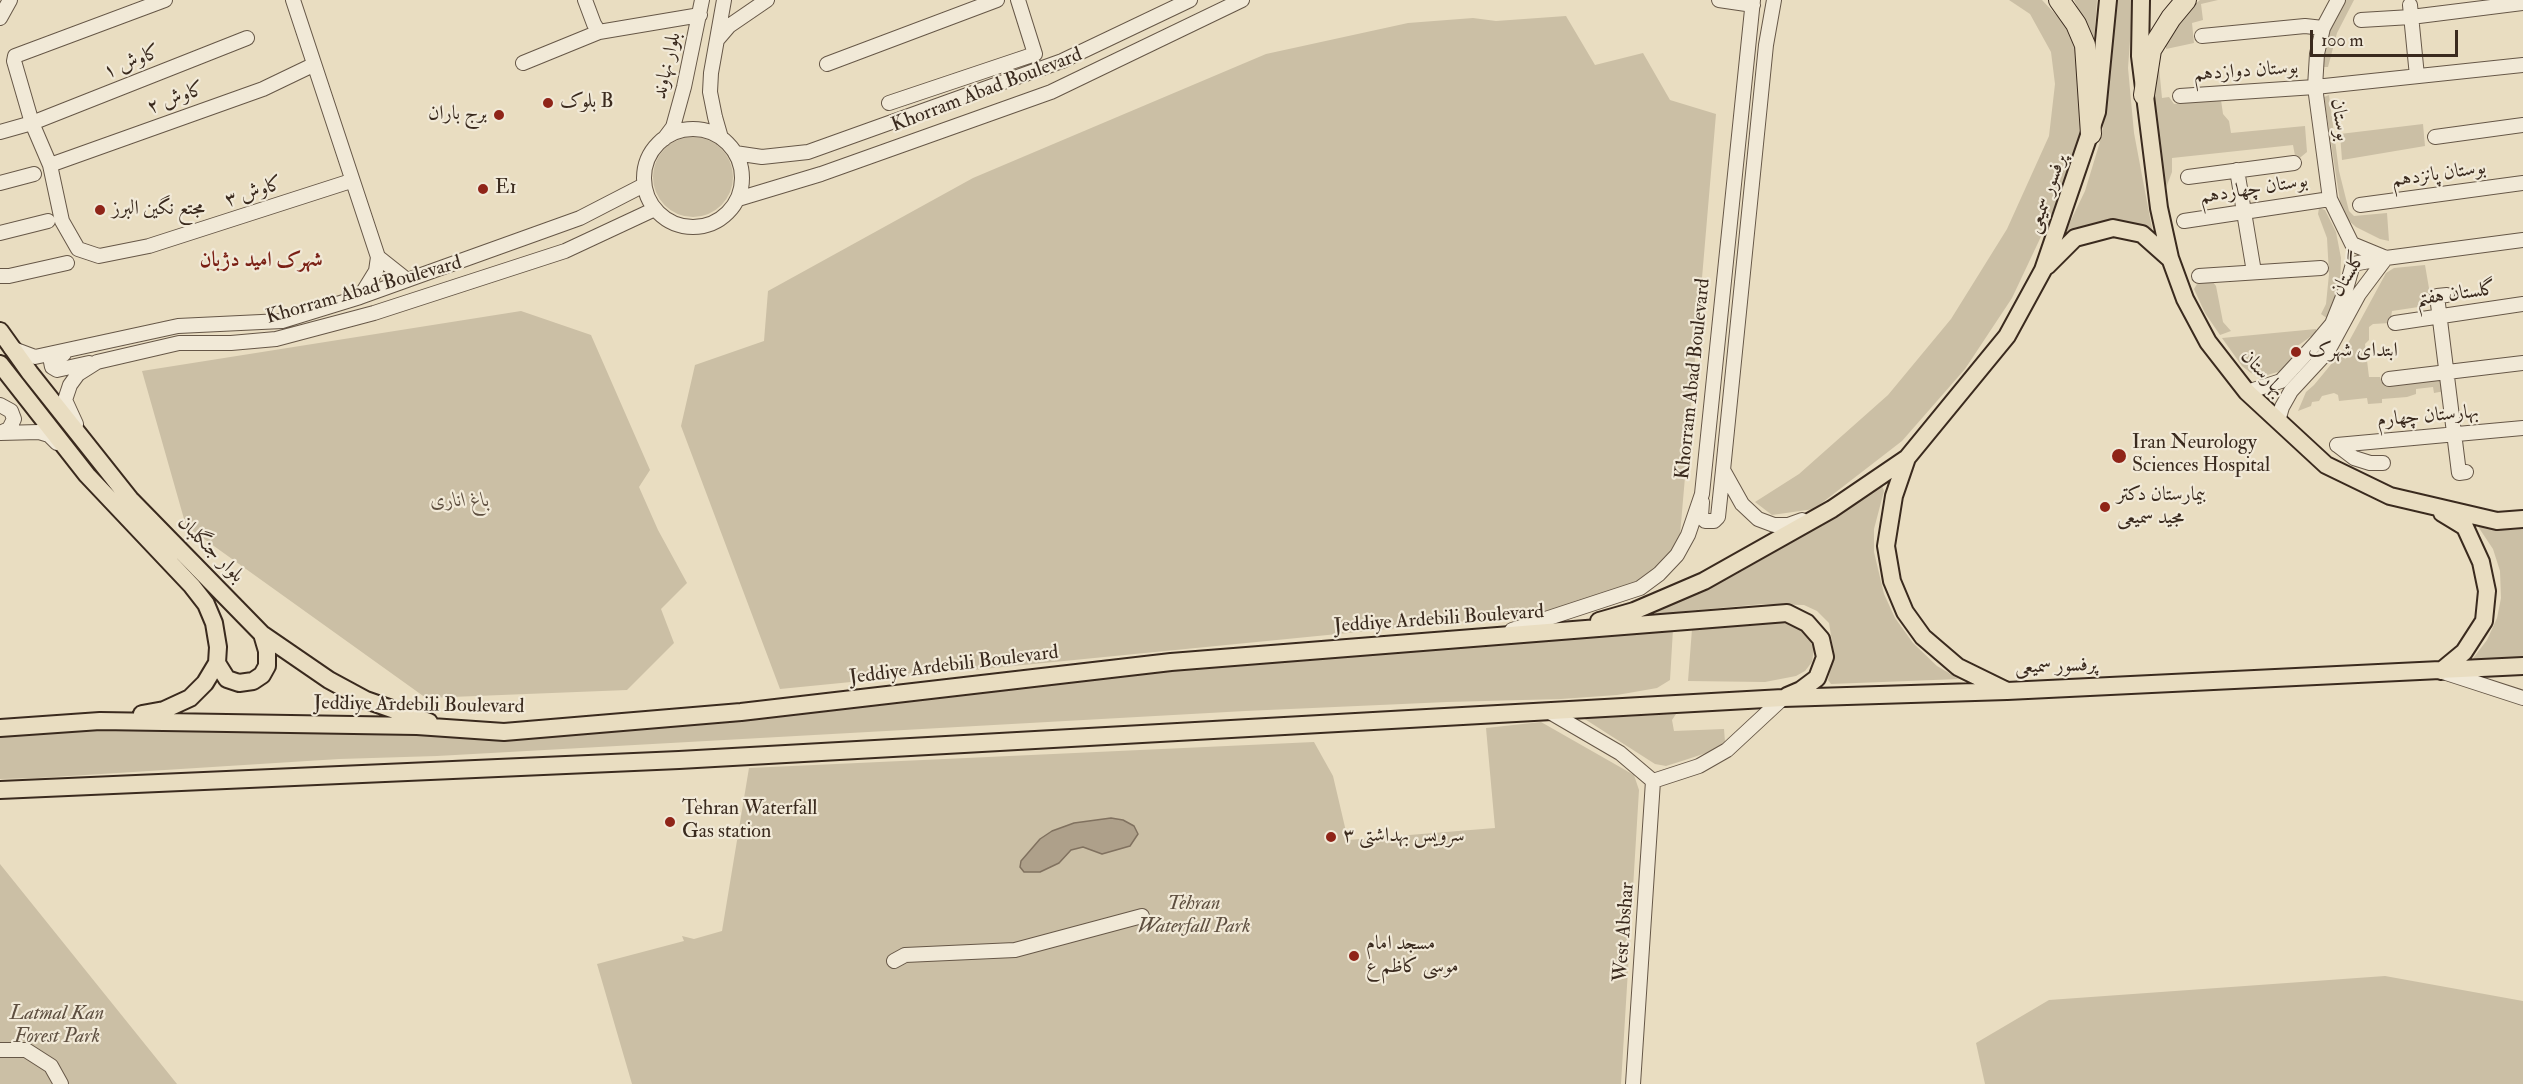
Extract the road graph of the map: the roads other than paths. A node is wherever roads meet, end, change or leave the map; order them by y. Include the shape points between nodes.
1 (10, 0) edge
2 (165, 0) edge
3 (293, 0) edge
4 (585, 0) edge
5 (702, 0) edge
6 (724, 0) edge
7 (766, 0) edge
8 (997, 0) edge
9 (1018, 0) edge
10 (1190, 0) edge
11 (1242, 0) edge
12 (1719, 0) edge
13 (1774, 0) edge
14 (2059, 0) edge
15 (2108, 0) edge
16 (2141, 0) edge
17 (2186, 0) edge
18 (2338, 0) edge
19 (1753, 3) edge
20 (2523, 3) edge
21 (2411, 11) junction
22 (700, 15) junction
23 (0, 18) edge
24 (2361, 20) dead end
25 (2323, 28) junction
26 (599, 32) junction
27 (2202, 36) dead end
28 (247, 38) dead end
29 (716, 41) junction
30 (1750, 44) junction
31 (1766, 45) junction
32 (1035, 54) junction
33 (522, 63) dead end
34 (827, 64) dead end
35 (313, 65) junction
36 (2523, 65) edge
37 (1039, 69) junction
38 (2417, 76) junction
39 (952, 82) junction
40 (2315, 87) junction
41 (2144, 95) junction
42 (2180, 96) dead end
43 (957, 99) junction
44 (889, 104) dead end
45 (32, 123) junction
46 (2523, 125) edge
47 (0, 132) edge
48 (2091, 134) junction
49 (2435, 136) dead end
50 (722, 138) junction
51 (664, 139) junction
52 (735, 153) junction
53 (2294, 163) dead end
54 (50, 165) junction
55 (2236, 170) junction
56 (34, 174) dead end
57 (2188, 177) dead end
58 (351, 181) junction
59 (0, 183) edge
60 (2523, 183) edge
61 (644, 185) junction
62 (738, 199) junction
63 (2330, 199) junction
64 (2360, 205) dead end
65 (655, 209) junction
66 (2243, 212) junction
67 (48, 221) dead end
68 (2184, 221) dead end
69 (0, 233) edge
70 (2523, 240) edge
71 (2352, 244) junction
72 (378, 257) junction
73 (2170, 258) junction
74 (2386, 258) junction
75 (67, 263) dead end
76 (2353, 264) junction
77 (2321, 268) dead end
78 (2043, 270) junction
79 (2254, 272) junction
80 (0, 276) edge
81 (2199, 276) dead end
82 (407, 280) junction
83 (2447, 295) dead end
84 (360, 297) junction
85 (2523, 304) edge
86 (2440, 317) junction
87 (2395, 323) dead end
88 (0, 331) edge
89 (10, 348) junction
90 (72, 351) junction
91 (97, 362) junction
92 (2523, 363) edge
93 (0, 364) edge
94 (2447, 372) junction
95 (2389, 379) dead end
96 (2247, 392) junction
97 (0, 405) edge
98 (2278, 421) junction
99 (2523, 428) edge
100 (0, 433) edge
101 (2454, 434) junction
102 (82, 440) junction
103 (1907, 458) junction
104 (2383, 463) dead end
105 (1723, 470) junction
106 (2466, 472) dead end
107 (87, 475) junction
108 (1702, 494) junction
109 (2431, 506) junction
110 (1832, 509) junction
111 (2523, 519) edge
112 (1561, 632) junction
113 (262, 634) junction
114 (1495, 636) junction
115 (217, 663) junction
116 (2523, 666) edge
117 (2441, 671) junction
118 (2007, 691) junction
119 (1782, 698) junction
120 (2523, 698) edge
121 (1548, 711) junction
122 (100, 721) junction
123 (0, 728) edge
124 (447, 728) junction
125 (1653, 781) junction
126 (0, 790) edge
127 (1142, 916) dead end
128 (894, 961) dead end
129 (0, 1050) edge
130 (61, 1084) edge
131 (1633, 1084) edge

1 - 23 street
2 - 45 street via 15,56
3 - 35 street
4 - 26 street
5 - 22 street, بلوار نهاوند
6 - 29 street, بلوار نهاوند
7 - 29 street
8 - 34 street
9 - 32 street
10 - 37 street, Khorram Abad Boulevard
11 - 62 street, Khorram Abad Boulevard via 1051,92 821,174
12 - 19 street
13 - 31 street, Khorram Abad Boulevard
14 - 48 highway via 2085,45
15 - 48 main road, پرفسور سمیعی via 2101,92
16 - 41 main road, بهارستان
17 - 41 highway via 2151,50
18 - 25 street, بوستان
19 - 30 street, Khorram Abad Boulevard
20 - 21 street
21 - 24 street
21 - 38 street
22 - 26 street
22 - 51 street, بلوار نهاوند via 673,127
25 - 27 street via 2305,26
25 - 40 street, بوستان
26 - 33 street
28 - 45 street, کاوش ۱
29 - 50 street, بلوار نهاوند via 710,92
30 - 31 street
30 - 108 street, Khorram Abad Boulevard
31 - 105 street, Khorram Abad Boulevard
32 - 37 street
32 - 39 street
35 - 54 street, کاوش ۲ via 263,89
35 - 58 street
36 - 38 street, بوستان دوازدهم
37 - 43 street, Khorram Abad Boulevard
38 - 40 street, بوستان دوازدهم
39 - 43 street
39 - 44 street
40 - 42 street, بوستان دوازدهم
40 - 63 street, بوستان
41 - 73 main road, بهارستان
43 - 52 street, Khorram Abad Boulevard via 808,152 762,157
45 - 47 street, کاوش ۱
45 - 54 street
46 - 49 street
48 - 78 main road, پرفسور سمیعی
50 - 51 street via 693,129
50 - 52 street
51 - 61 street via 648,159
52 - 62 street via 741,168
53 - 55 street
54 - 58 street, کاوش ۳ via 62,222 78,249 99,256 160,243
55 - 57 street
55 - 66 street
56 - 59 street
58 - 72 street
60 - 64 street, بوستان پانزدهم
61 - 65 street
61 - 82 street, Khorram Abad Boulevard via 580,218
62 - 65 street via 729,213 715,223 699,227 667,220
63 - 66 street, بوستان چهاردهم
63 - 71 street, بوستان
65 - 91 street, Khorram Abad Boulevard via 565,251 374,313 276,339 180,343
66 - 68 street, بوستان چهاردهم
66 - 79 street
67 - 69 street
70 - 74 street
71 - 74 street
71 - 76 street, بوستان
72 - 82 street
72 - 84 street via 376,271
73 - 78 main road via 2142,234 2113,228 2075,238
73 - 96 main road, بهارستان via 2185,299 2208,342
74 - 76 street, گلستان
74 - 98 street, گلستان via 2359,294 2328,351 2291,391
75 - 80 street
76 - 96 street, گلستان via 2332,324 2282,381
77 - 79 street
78 - 103 main road, پرفسور سمیعی via 2007,336
79 - 81 street
82 - 84 street, Khorram Abad Boulevard
83 - 86 street via 2437,296
84 - 90 street, Khorram Abad Boulevard via 282,321 178,326
85 - 86 street, گلستان هفتم
86 - 87 street, گلستان هفتم
86 - 94 street
88 - 89 main road, بلوار جنگلبان
89 - 90 street, Khorram Abad Boulevard via 35,357
89 - 102 main road, بلوار جنگلبان
90 - 91 street via 56,357 52,367 57,370
91 - 102 street, Khorram Abad Boulevard via 78,374 65,400
92 - 94 street
93 - 107 main road, بلوار جنگلبان
94 - 95 street
94 - 101 street
96 - 98 main road, بهارستان
97 - 100 street via 11,411 14,419 9,429
98 - 109 main road, بهارستان via 2326,465 2390,496
99 - 101 street, بهارستان چهارم
100 - 107 street via 49,435
101 - 104 street, بهارستان چهارم via 2337,445 2354,458
101 - 106 street via 2459,473
102 - 113 main road, بلوار جنگلبان via 130,499
103 - 110 main road
103 - 118 main road, پرفسور سمیعی via 1894,496 1886,546 1892,581 1905,612 1923,638 1959,667
105 - 108 street via 1718,517 1714,521 1705,522 1701,516
105 - 110 street, Khorram Abad Boulevard via 1742,504 1758,519 1774,525 1788,525
107 - 115 main road, بلوار جنگلبان via 206,604 214,623
108 - 114 street, Khorram Abad Boulevard via 1677,555 1640,588
109 - 111 main road, بهارستان via 2497,521
109 - 117 main road via 2464,527 2481,561 2487,591 2484,621 2464,652
110 - 112 main road via 1704,581 1634,611
112 - 114 main road, Jeddiye Ardebili Boulevard
112 - 119 main road, Jeddiye Ardebili Boulevard via 1787,613 1807,623 1821,639 1826,657 1817,678
113 - 115 main road via 267,666 253,681 227,678
113 - 124 main road, بلوار جنگلبان via 366,700
114 - 124 main road, Jeddiye Ardebili Boulevard via 1171,662 705,715 504,732
115 - 122 main road via 190,698 164,710
116 - 117 main road, پرفسور سمیعی
117 - 118 main road, پرفسور سمیعی
117 - 120 street
118 - 119 main road, Jeddiye Ardebili Boulevard
119 - 121 main road, Jeddiye Ardebili Boulevard
119 - 125 street via 1727,750 1699,766
121 - 125 street via 1620,753
121 - 126 main road, Jeddiye Ardebili Boulevard via 679,760
122 - 123 main road, Jeddiye Ardebili Boulevard
122 - 124 main road, Jeddiye Ardebili Boulevard
125 - 131 street, West Abshar
127 - 128 street via 1015,950 905,955
129 - 130 street via 26,1050 51,1066

